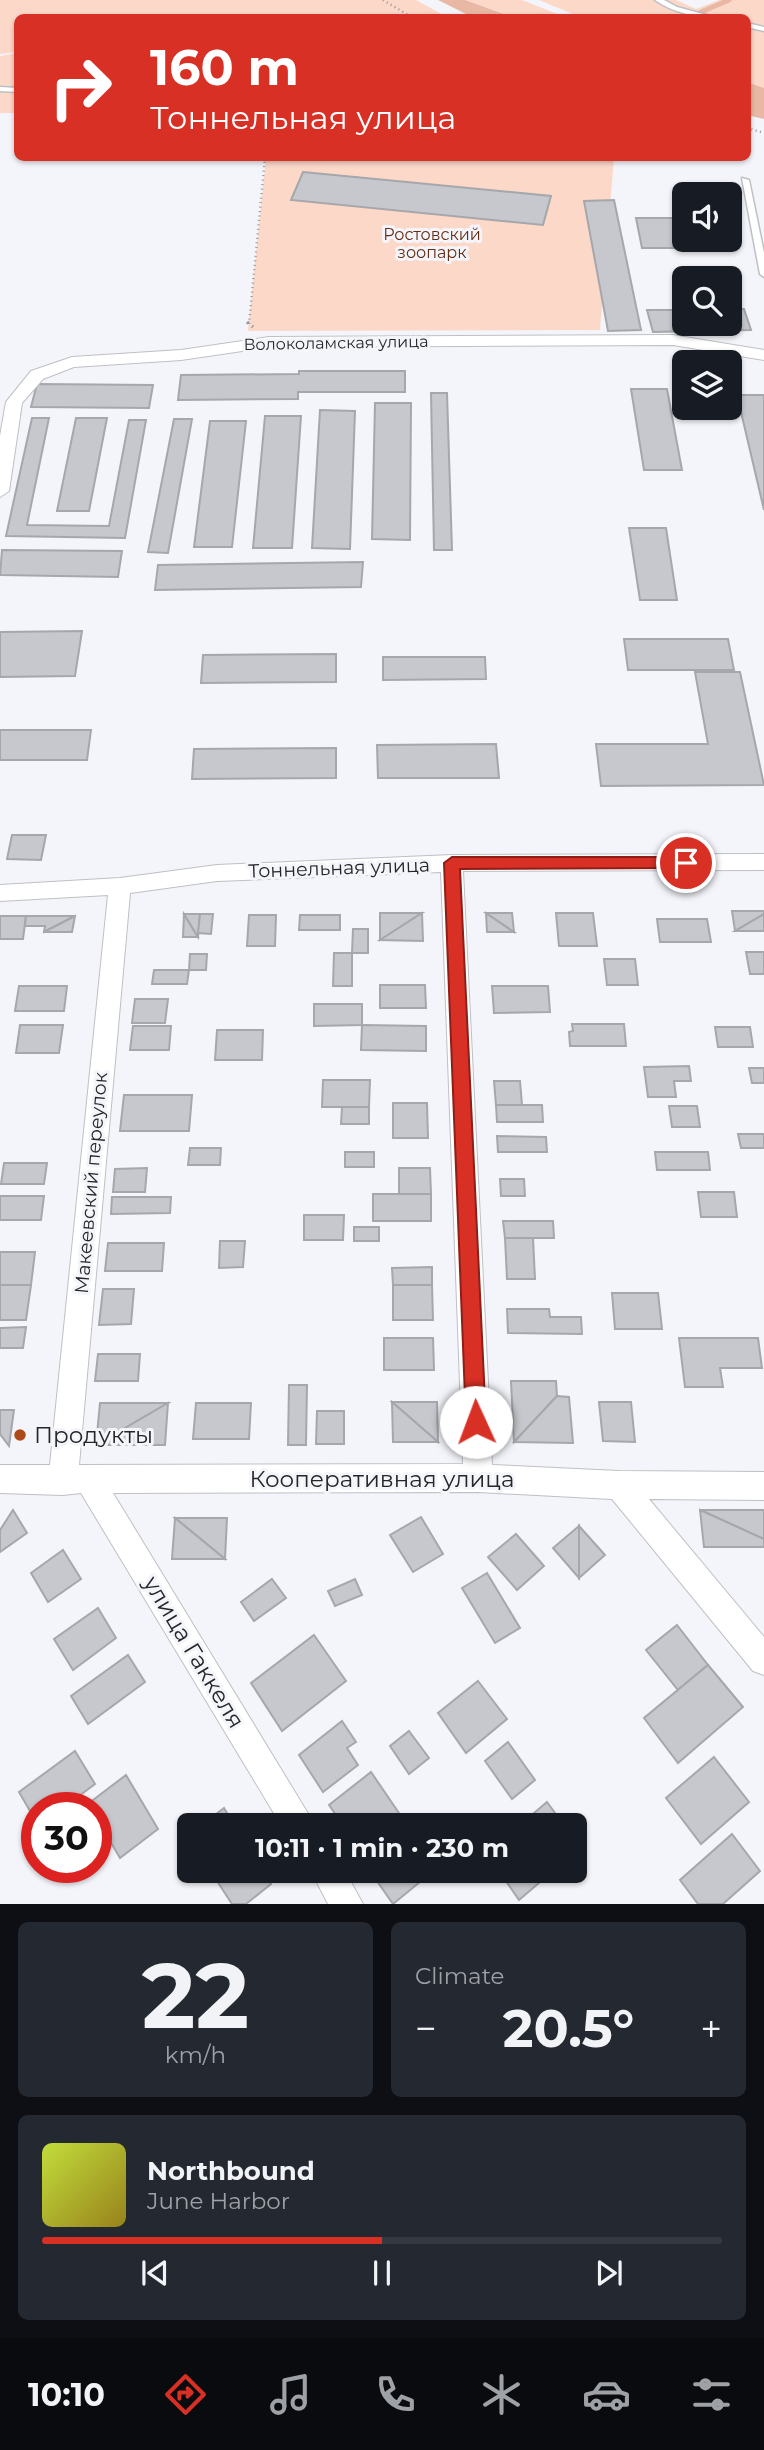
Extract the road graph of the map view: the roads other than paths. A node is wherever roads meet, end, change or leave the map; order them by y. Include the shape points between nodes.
1 (659, 0) edge
2 (699, 14) edge
3 (745, 180) dead end
4 (764, 274) edge
5 (764, 355) edge
6 (0, 491) edge
7 (764, 862) edge
8 (452, 863) junction
9 (120, 886) junction
10 (0, 893) edge
11 (478, 1478) junction
12 (0, 1479) edge
13 (76, 1479) junction
14 (619, 1485) junction
15 (764, 1486) edge
16 (764, 1660) edge
17 (291, 1813) edge
18 (334, 1883) edge
19 (347, 1904) edge

1 - 2 lane
3 - 4 lane
5 - 6 street, Волоколамская улица via 673,340 269,342 181,355 72,362 37,375 14,402
7 - 8 street, Тоннельная улица
8 - 9 street, Тоннельная улица via 217,873
8 - 11 street
9 - 10 street, Тоннельная улица
9 - 13 street, Макеевский переулок
11 - 13 street, Кооперативная улица
11 - 14 street, Кооперативная улица
12 - 13 street, Кооперативная улица
13 - 17 street, улица Гаккеля
14 - 15 street, Кооперативная улица
14 - 16 street
18 - 19 street

